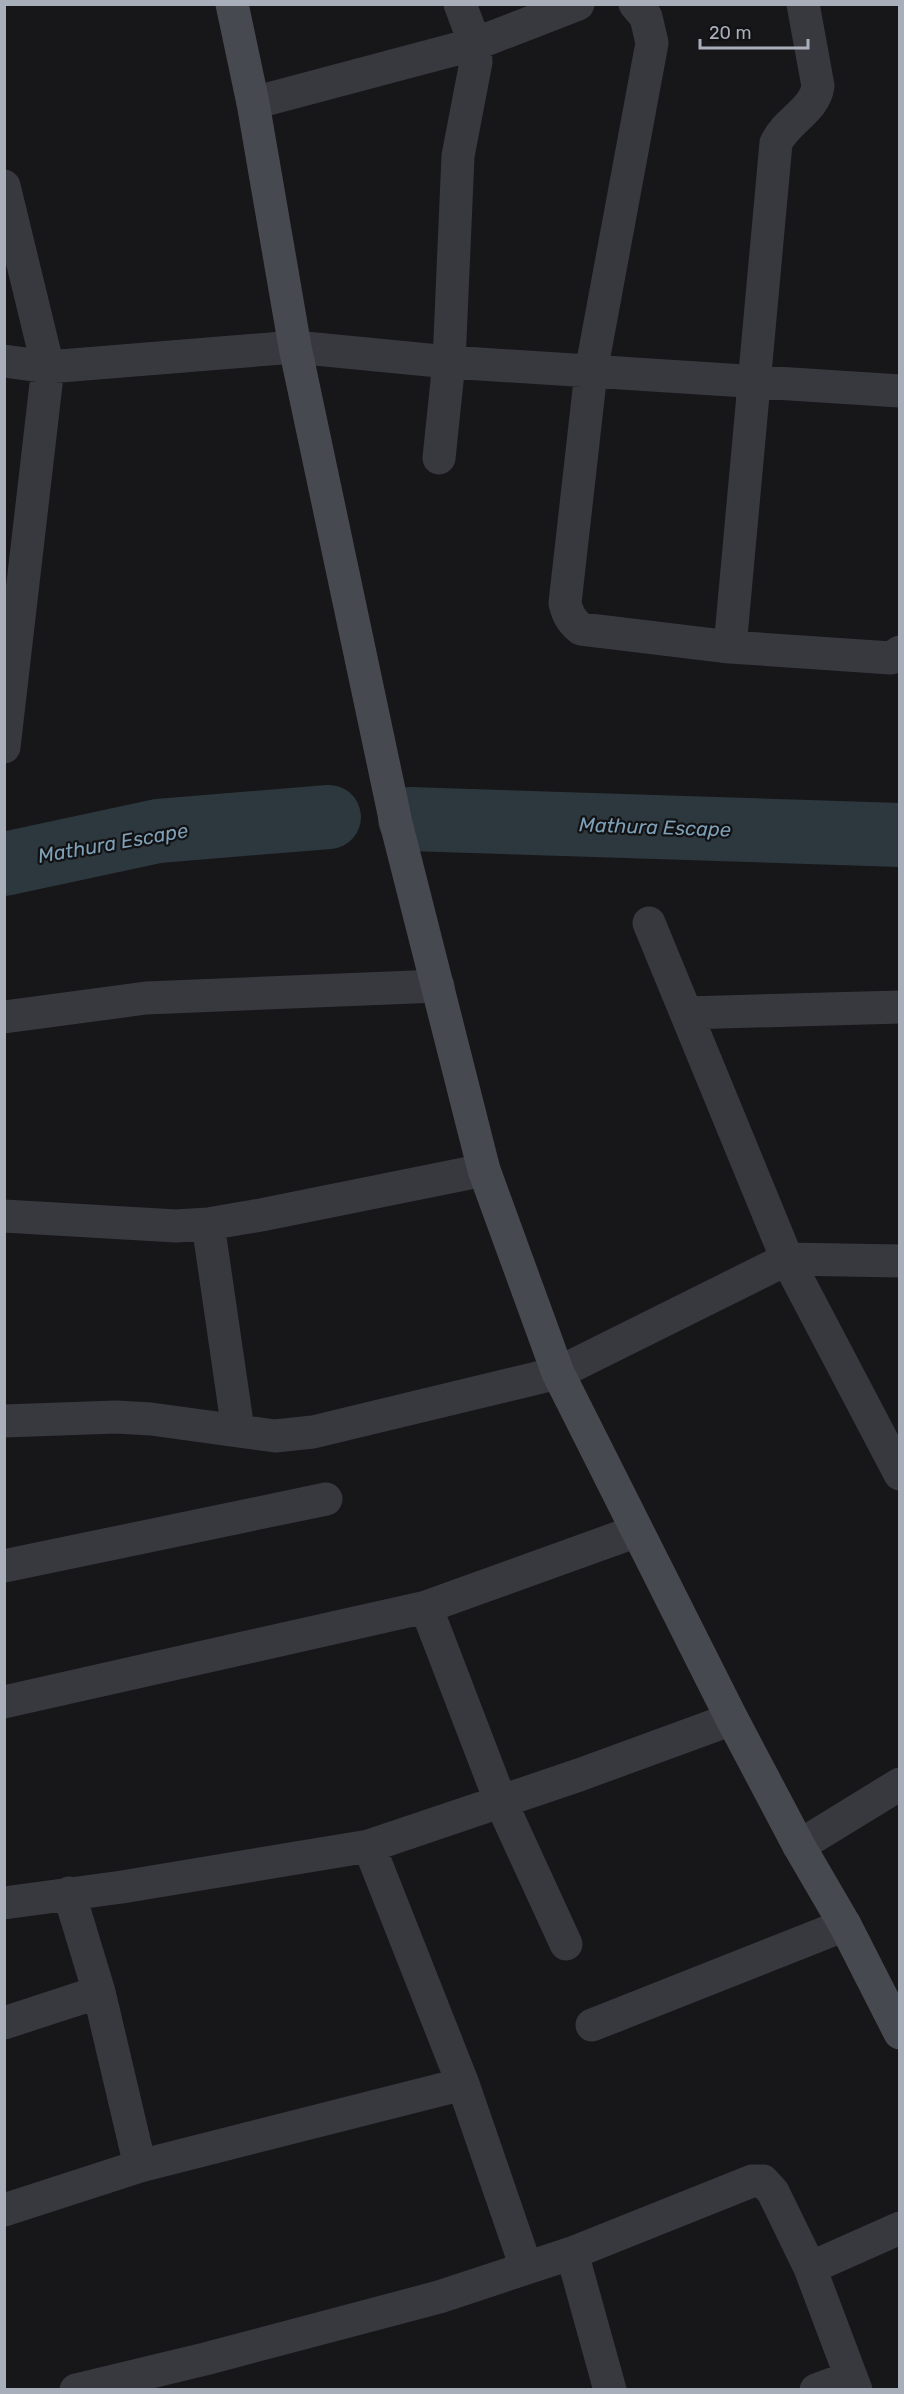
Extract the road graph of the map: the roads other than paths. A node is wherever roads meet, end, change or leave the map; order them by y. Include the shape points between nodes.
1 (232, 4) edge
2 (460, 4) edge
3 (578, 4) edge
4 (803, 4) edge
5 (642, 9) edge
6 (475, 44) junction
7 (253, 103) junction
8 (4, 186) edge
9 (9, 226) edge
10 (295, 347) junction
11 (4, 362) edge
12 (449, 362) junction
13 (48, 367) junction
14 (591, 372) junction
15 (754, 382) junction
16 (900, 390) edge
17 (439, 458) dead end
18 (730, 647) junction
19 (900, 652) edge
20 (4, 747) edge
21 (649, 922) dead end
22 (438, 986) junction
23 (900, 1007) edge
24 (686, 1013) junction
25 (4, 1017) edge
26 (484, 1170) junction
27 (4, 1216) edge
28 (208, 1224) junction
29 (787, 1259) junction
30 (900, 1261) edge
31 (558, 1373) junction
32 (4, 1421) edge
33 (238, 1430) junction
34 (900, 1474) edge
35 (326, 1499) dead end
36 (637, 1531) junction
37 (4, 1566) edge
38 (426, 1607) junction
39 (4, 1702) edge
40 (732, 1719) junction
41 (900, 1784) edge
42 (500, 1800) junction
43 (369, 1846) junction
44 (800, 1846) junction
45 (69, 1893) junction
46 (4, 1903) edge
47 (845, 1925) junction
48 (566, 1944) dead end
49 (99, 1992) junction
50 (4, 2023) edge
51 (592, 2025) dead end
52 (900, 2033) edge
53 (463, 2084) junction
54 (140, 2166) junction
55 (4, 2210) edge
56 (900, 2228) edge
57 (572, 2253) junction
58 (526, 2267) junction
59 (810, 2268) junction
60 (853, 2383) edge
61 (93, 2387) edge
62 (610, 2390) edge
63 (816, 2390) edge

1 - 7 street
2 - 6 street
3 - 6 street
4 - 15 street via 817,96 780,134 777,143
5 - 14 street via 652,43
6 - 7 street
6 - 12 street via 476,62 458,156
7 - 10 street
8 - 9 street
9 - 13 street
10 - 12 street
10 - 13 street
10 - 22 street via 396,823
11 - 13 street
12 - 14 street
12 - 17 street
13 - 20 street
14 - 15 street
14 - 18 street via 565,603 571,621 581,629
15 - 16 street
15 - 18 street
18 - 19 street via 891,658
21 - 24 street
22 - 25 street via 156,998
22 - 26 street
23 - 24 street
24 - 29 street
26 - 28 street
26 - 31 street
27 - 28 street via 176,1226
28 - 33 street
29 - 30 street
29 - 31 street
29 - 34 street
31 - 33 street via 313,1432 275,1436
31 - 36 street
32 - 33 street via 116,1417
35 - 37 street
36 - 38 street
36 - 40 street
38 - 39 street
38 - 42 street
40 - 42 street
40 - 44 street
41 - 44 street
42 - 43 street
42 - 48 street
43 - 45 street
43 - 53 street
44 - 47 street
45 - 46 street
45 - 49 street
47 - 51 street
47 - 52 street
49 - 50 street
49 - 54 street
53 - 54 street
53 - 58 street
54 - 55 street
56 - 59 street
57 - 58 street
57 - 59 street via 752,2181 763,2181 773,2192
57 - 62 street
58 - 61 street via 439,2297
59 - 60 street
60 - 63 street

